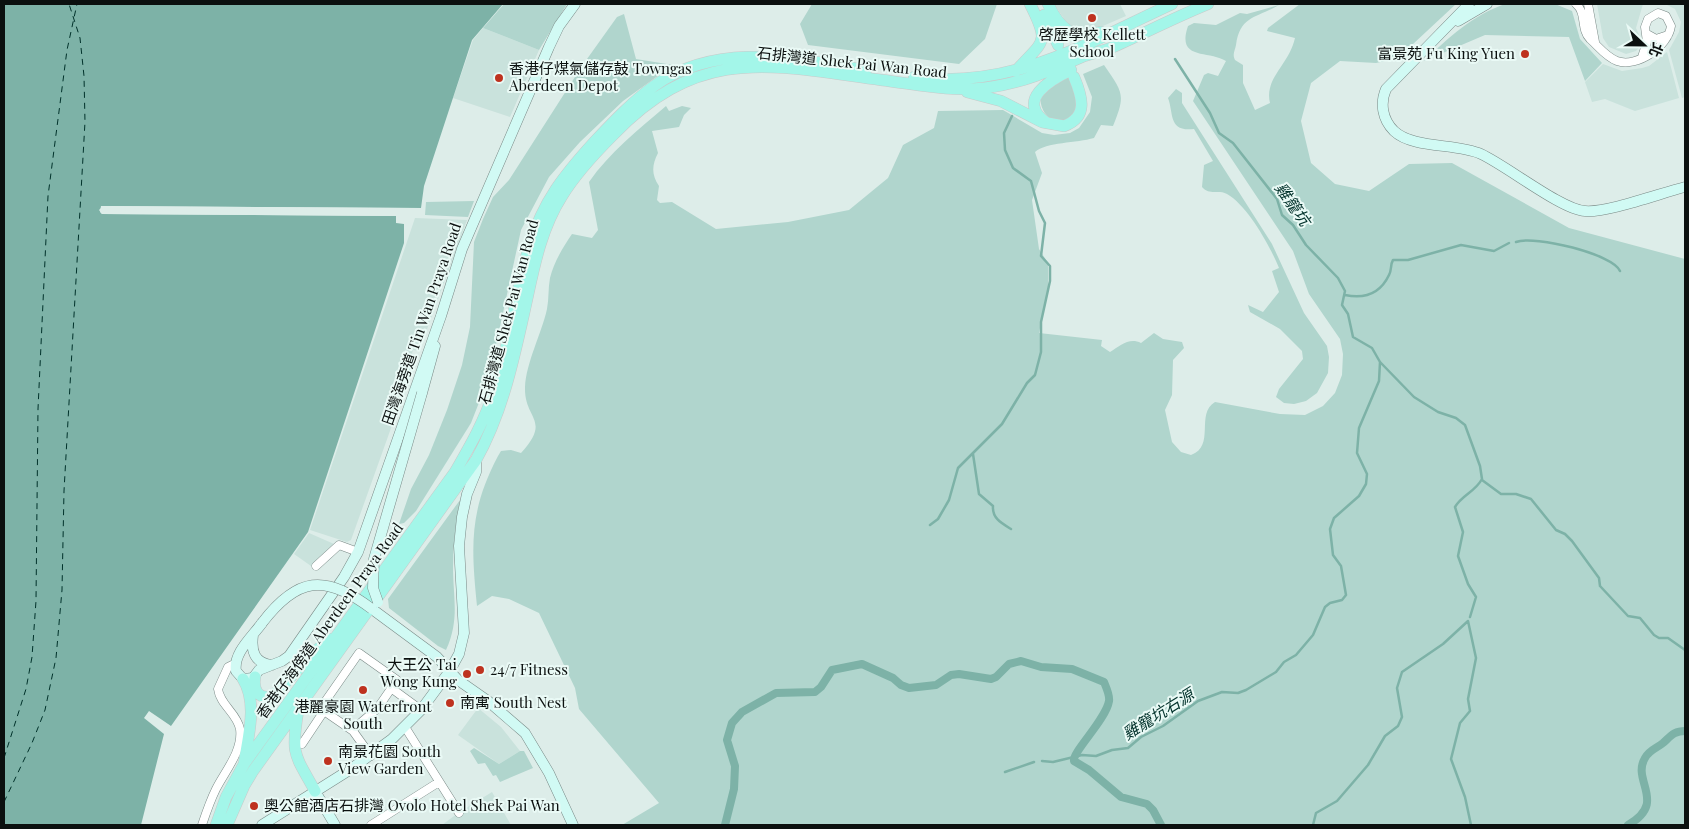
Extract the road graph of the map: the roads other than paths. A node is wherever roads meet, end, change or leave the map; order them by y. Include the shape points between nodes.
1 (575, 4) edge
2 (1030, 4) edge
3 (1039, 4) edge
4 (1048, 4) edge
5 (1208, 4) edge
6 (1469, 4) edge
7 (1487, 4) edge
8 (1576, 4) edge
9 (1588, 4) edge
10 (1168, 6) edge
11 (1114, 30) junction
12 (1647, 34) junction
13 (1668, 34) junction
14 (1437, 37) junction
15 (1595, 42) junction
16 (1058, 45) dead end
17 (1110, 48) junction
18 (1642, 58) junction
19 (1016, 71) junction
20 (1074, 78) dead end
21 (958, 90) junction
22 (1053, 126) junction
23 (1685, 187) edge
24 (441, 316) junction
25 (475, 437) joint
26 (476, 460) junction
27 (358, 552) junction
28 (316, 566) dead end
29 (388, 620) junction
30 (253, 635) junction
31 (336, 635) junction
32 (238, 660) junction
33 (251, 670) junction
34 (449, 672) junction
35 (224, 676) junction
36 (392, 688) junction
37 (299, 709) junction
38 (421, 710) junction
39 (324, 711) junction
40 (405, 727) junction
41 (352, 730) junction
42 (302, 744) dead end
43 (371, 756) junction
44 (244, 764) junction
45 (439, 782) junction
46 (315, 791) junction
47 (459, 813) dead end
48 (202, 825) edge
49 (216, 825) edge
50 (227, 825) edge
51 (262, 825) edge
52 (335, 825) edge
53 (371, 825) edge
54 (573, 825) edge

1 - 24 street, 田灣海旁道 Tin Wan Praya Road via 549,47 469,232
2 - 19 main road via 1042,27 1043,38 1040,47
3 - 16 main road
4 - 11 main road via 1061,26 1072,34 1090,35
5 - 17 main road, 石排灣道 Shek Pai Wan Road
6 - 14 street
7 - 14 street via 1467,14
8 - 15 street via 1583,14 1586,34
9 - 15 street
10 - 11 main road, 石排灣道 Shek Pai Wan Road
11 - 19 main road, 石排灣道 Shek Pai Wan Road via 1038,65
12 - 13 street via 1656,39
12 - 13 street via 1648,19 1658,13 1669,18
12 - 18 street
13 - 18 street via 1659,46
14 - 23 street via 1384,93 1382,105 1386,120 1400,135 1482,155 1579,211 1600,210
15 - 18 street via 1607,56 1619,62
17 - 21 main road, 石排灣道 Shek Pai Wan Road via 1019,81
17 - 22 main road via 1040,88 1036,102 1038,114
19 - 25 main road, 石排灣道 Shek Pai Wan Road via 970,78 928,78 789,58 748,56 696,66 655,85 565,173 545,205 528,248 495,390
20 - 22 main road via 1082,96 1081,112 1069,124
21 - 22 main road via 1001,101
21 - 26 main road, 石排灣道 Shek Pai Wan Road via 749,66 695,76 652,100 592,157 555,208 538,252 505,391
24 - 27 street, 田灣海旁道 Tin Wan Praya Road
24 - 29 street, bridge via 432,360 374,560 373,588
25 - 31 main road, 香港仔海傍道 Aberdeen Praya Road via 455,472
26 - 34 street, 石排灣道 Shek Pai Wan Road via 476,472 462,517 459,546 464,633 459,654
26 - 37 main road, 香港仔海傍道 Aberdeen Praya Road
27 - 28 street via 339,545
27 - 33 street, 田灣海旁道 Tin Wan Praya Road via 288,656 272,665
29 - 30 street, bridge via 340,588 317,584 285,597
29 - 34 street via 437,657
30 - 32 street
30 - 33 street
31 - 33 main road via 315,651 273,696 266,698 258,694
31 - 44 main road, 香港仔海傍道 Aberdeen Praya Road
32 - 33 street
32 - 33 street via 247,654
32 - 35 street via 228,667
33 - 35 street
33 - 44 main road via 248,689 251,718
34 - 38 street, 石排灣道 Shek Pai Wan Road
34 - 54 street via 525,733 545,765
35 - 48 street via 218,693 237,720 239,744 216,788
36 - 38 street
36 - 39 street via 397,680 359,653 322,706
36 - 41 street via 377,709
37 - 46 main road via 294,752
37 - 50 main road, 香港仔海傍道 Aberdeen Praya Road via 244,786
38 - 40 street, 石排灣道 Shek Pai Wan Road
39 - 41 street
39 - 42 street
40 - 43 street, 石排灣道 Shek Pai Wan Road
40 - 45 street
41 - 43 street
43 - 46 street, 石排灣道 Shek Pai Wan Road
44 - 49 main road, 香港仔海傍道 Aberdeen Praya Road via 226,797
45 - 47 street
45 - 53 street
46 - 51 street, 石排灣道 Shek Pai Wan Road
46 - 52 street

